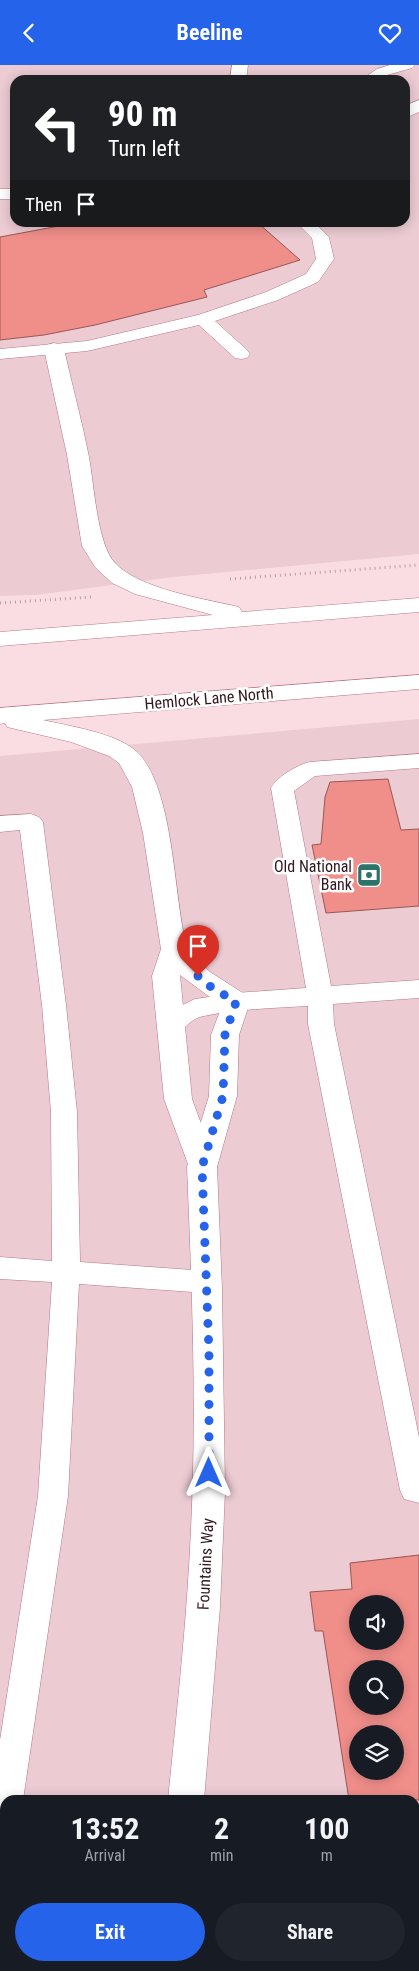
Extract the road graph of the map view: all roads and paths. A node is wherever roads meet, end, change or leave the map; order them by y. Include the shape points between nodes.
1 (407, 65) edge
2 (377, 75) edge
3 (310, 227) edge
4 (203, 319) junction
5 (54, 349) junction
6 (0, 354) edge
7 (241, 354) dead end
8 (419, 565) edge
9 (227, 580) dead end
10 (98, 597) dead end
11 (0, 603) edge
12 (419, 605) edge
13 (257, 617) junction
14 (0, 639) edge
15 (419, 681) edge
16 (357, 687) junction
17 (419, 691) edge
18 (0, 717) edge
19 (419, 761) edge
20 (0, 824) edge
21 (174, 949) junction
22 (419, 989) edge
23 (320, 996) junction
24 (236, 1002) junction
25 (172, 1025) junction
26 (202, 1167) junction
27 (0, 1268) edge
28 (66, 1273) junction
29 (207, 1282) junction
30 (419, 1490) edge
31 (8, 1795) edge
32 (186, 1795) edge

1 - 2 lane
3 - 4 lane via 320,237 325,259 312,278 272,296
4 - 5 lane via 87,346
4 - 7 lane
5 - 6 lane
5 - 13 main road via 78,455 93,547 106,567 120,578 160,595
8 - 9 path
10 - 11 path
12 - 13 main road
13 - 14 main road
15 - 16 main road, Hemlock Lane North
16 - 17 main road
16 - 18 main road, Hemlock Lane North
18 - 21 main road via 88,739 106,745 129,760 140,776 148,800
19 - 23 lane via 310,769 282,788
20 - 28 lane via 31,822 64,1112
21 - 24 main road via 208,985
21 - 25 main road via 166,976
22 - 23 lane
23 - 24 lane
23 - 30 lane via 321,1024 415,1491
24 - 25 lane via 195,1009
24 - 26 main road, Fountains Way via 225,1035 223,1096
25 - 26 main road via 178,1099
26 - 29 main road, Fountains Way
27 - 28 lane
28 - 29 lane
28 - 31 lane via 53,1496
29 - 32 main road, Fountains Way via 209,1493 202,1621

